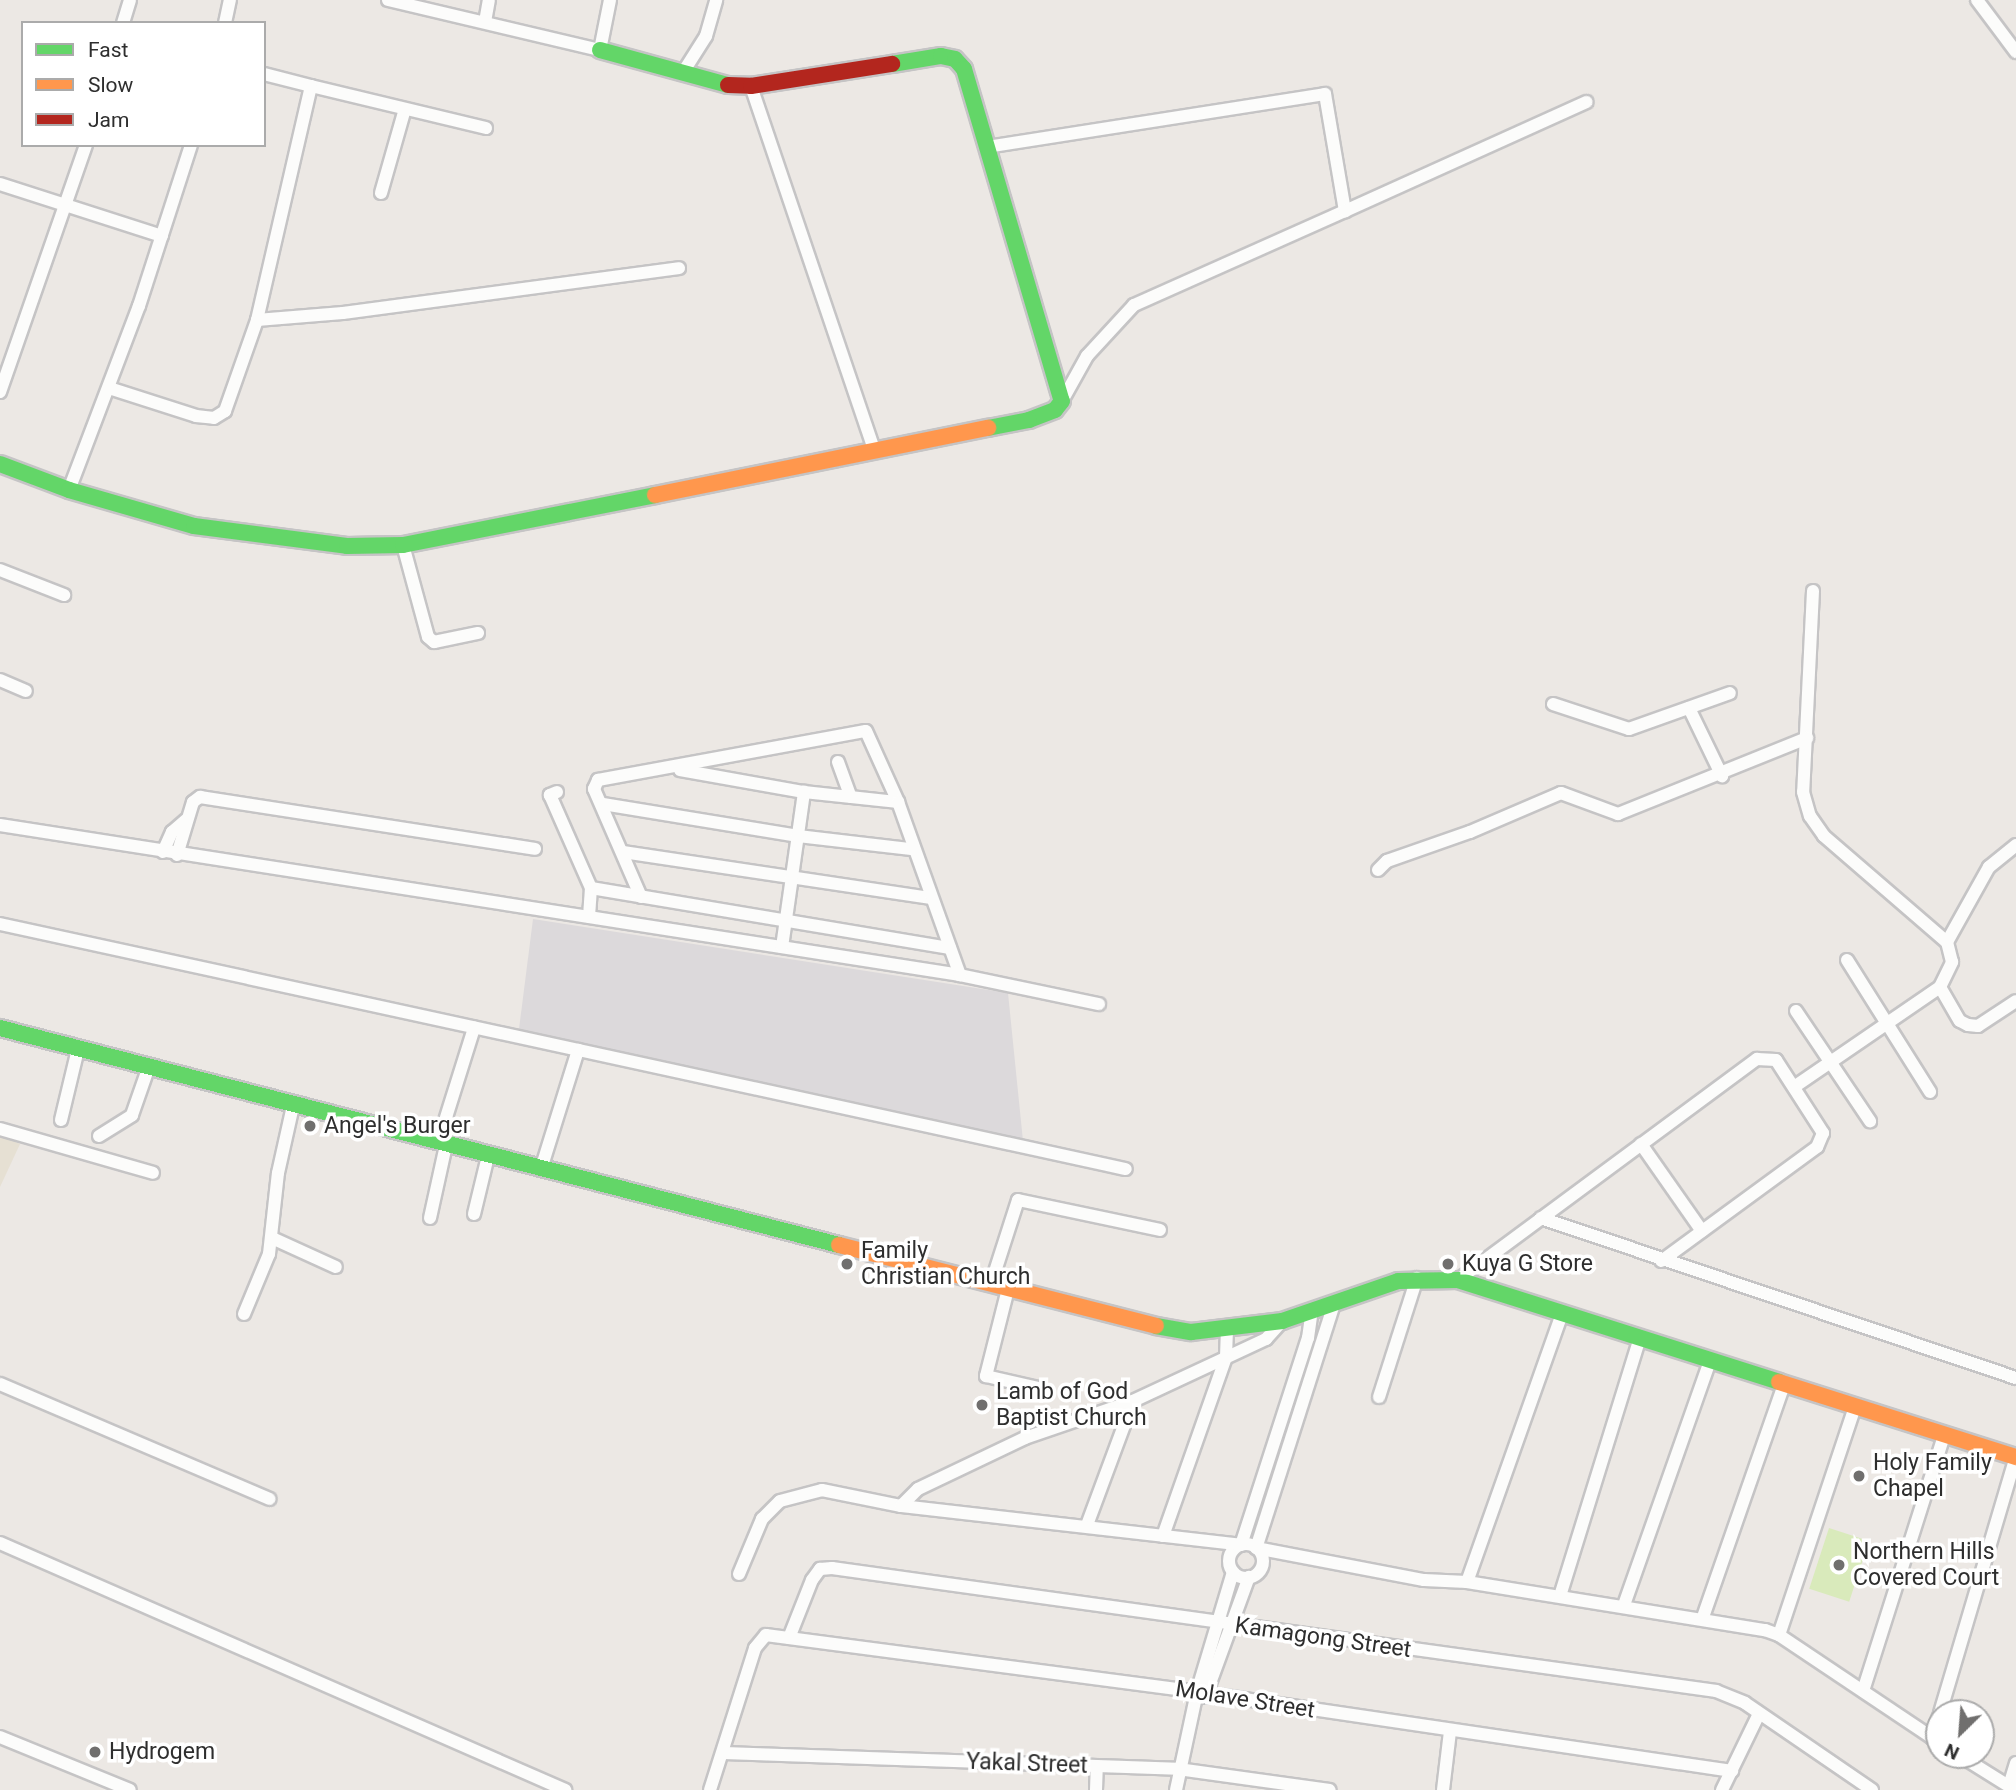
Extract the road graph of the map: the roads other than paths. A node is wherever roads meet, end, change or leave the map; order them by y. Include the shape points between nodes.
1 (130, 0) edge
2 (229, 0) edge
3 (388, 0) edge
4 (489, 0) edge
5 (610, 0) edge
6 (716, 0) edge
7 (1977, 0) edge
8 (124, 21) edge
9 (225, 21) edge
10 (485, 22) junction
11 (600, 50) junction
12 (2016, 52) edge
13 (682, 74) junction
14 (266, 75) edge
15 (311, 86) junction
16 (751, 86) junction
17 (1586, 102) dead end
18 (405, 109) junction
19 (486, 128) dead end
20 (85, 147) edge
21 (190, 147) edge
22 (987, 148) junction
23 (0, 184) edge
24 (381, 193) dead end
25 (68, 208) junction
26 (1345, 211) junction
27 (162, 236) junction
28 (678, 268) dead end
29 (257, 320) junction
30 (109, 388) junction
31 (0, 392) edge
32 (1062, 401) junction
33 (874, 450) junction
34 (0, 464) edge
35 (69, 490) junction
36 (404, 545) junction
37 (0, 570) edge
38 (1813, 591) dead end
39 (64, 596) dead end
40 (478, 633) dead end
41 (0, 680) edge
42 (26, 691) dead end
43 (1730, 693) dead end
44 (1553, 704) dead end
45 (1689, 708) junction
46 (1807, 738) junction
47 (838, 762) dead end
48 (671, 769) junction
49 (1722, 776) junction
50 (557, 792) dead end
51 (804, 792) junction
52 (851, 797) junction
53 (898, 802) junction
54 (603, 804) junction
55 (186, 820) junction
56 (0, 825) edge
57 (798, 836) junction
58 (2016, 845) edge
59 (535, 849) dead end
60 (911, 849) junction
61 (163, 852) junction
62 (622, 852) junction
63 (177, 855) junction
64 (1378, 870) dead end
65 (792, 877) junction
66 (591, 888) junction
67 (641, 897) junction
68 (930, 898) junction
69 (589, 917) junction
70 (785, 921) junction
71 (0, 924) edge
72 (1947, 942) junction
73 (782, 947) junction
74 (950, 948) junction
75 (1847, 960) dead end
76 (960, 975) junction
77 (1940, 987) junction
78 (2016, 1002) edge
79 (1099, 1004) dead end
80 (1796, 1011) dead end
81 (1885, 1024) junction
82 (0, 1028) edge
83 (474, 1028) junction
84 (78, 1049) junction
85 (578, 1051) junction
86 (1829, 1065) junction
87 (148, 1069) junction
88 (1794, 1087) junction
89 (1930, 1092) dead end
90 (293, 1106) junction
91 (61, 1120) dead end
92 (1870, 1121) dead end
93 (0, 1129) edge
94 (99, 1136) dead end
95 (442, 1144) junction
96 (1641, 1144) junction
97 (488, 1156) junction
98 (541, 1169) junction
99 (1126, 1169) dead end
100 (153, 1173) dead end
101 (474, 1214) dead end
102 (430, 1218) dead end
103 (1541, 1218) junction
104 (1160, 1230) dead end
105 (1702, 1231) junction
106 (272, 1238) junction
107 (1661, 1261) junction
108 (336, 1267) dead end
109 (1417, 1278) junction
110 (1458, 1280) junction
111 (991, 1284) junction
112 (1008, 1289) junction
113 (1334, 1304) junction
114 (1312, 1310) junction
115 (1562, 1313) junction
116 (244, 1314) dead end
117 (1282, 1321) junction
118 (1227, 1328) junction
119 (1640, 1338) junction
120 (1226, 1357) junction
121 (1710, 1361) junction
122 (2016, 1378) edge
123 (0, 1384) edge
124 (1784, 1385) junction
125 (1038, 1388) dead end
126 (1379, 1397) dead end
127 (1133, 1401) junction
128 (1855, 1407) junction
129 (1944, 1436) junction
130 (2016, 1457) edge
131 (270, 1499) dead end
132 (901, 1506) junction
133 (1087, 1525) junction
134 (1163, 1536) junction
135 (0, 1543) edge
136 (1241, 1545) junction
137 (1256, 1548) junction
138 (1233, 1572) junction
139 (739, 1574) dead end
140 (1249, 1577) junction
141 (1468, 1582) junction
142 (1560, 1596) junction
143 (1624, 1605) junction
144 (1703, 1617) junction
145 (1225, 1625) junction
146 (1779, 1635) junction
147 (789, 1638) junction
148 (1863, 1691) junction
149 (1201, 1696) junction
150 (1943, 1699) edge
151 (1758, 1716) junction
152 (1450, 1731) junction
153 (1925, 1733) edge
154 (0, 1737) edge
155 (723, 1753) junction
156 (2016, 1763) edge
157 (1097, 1767) junction
158 (1178, 1769) junction
159 (1981, 1769) edge
160 (1732, 1771) junction
161 (2012, 1788) edge
162 (130, 1790) edge
163 (565, 1790) edge
164 (710, 1790) edge
165 (1096, 1790) edge
166 (1176, 1790) edge
167 (1330, 1790) edge
168 (1443, 1790) edge
169 (1722, 1790) edge
170 (1872, 1790) edge

1 - 8 street
2 - 9 street
3 - 10 street
4 - 10 street
5 - 11 street
6 - 13 street via 706,36
7 - 12 street
10 - 11 street
11 - 13 street
13 - 16 street via 722,85
14 - 15 street
15 - 18 street
15 - 29 street
16 - 22 street via 948,57 964,69
16 - 33 street
17 - 26 street
18 - 19 street
18 - 24 street
20 - 25 street
21 - 27 street
22 - 26 street via 1325,94
22 - 32 street
23 - 25 street
25 - 27 street
25 - 31 street
26 - 32 street via 1134,305 1087,356
27 - 30 street
28 - 29 street via 343,313
29 - 30 street via 225,411 214,418
30 - 35 street
32 - 33 street via 1045,416
33 - 36 street
34 - 35 street
35 - 36 street via 215,530 347,546
36 - 40 street via 428,638 434,642
37 - 39 street
38 - 46 street
41 - 42 street
43 - 45 street
44 - 45 street via 1629,729
45 - 49 street
46 - 49 street
46 - 72 street via 1803,792 1824,836
47 - 52 street
48 - 51 street
48 - 53 street via 866,731
48 - 54 street via 598,780 594,789
49 - 64 street via 1618,814 1561,793 1387,861
50 - 66 street via 550,795
51 - 52 street
51 - 57 street
52 - 53 street
53 - 60 street
54 - 57 street
54 - 62 street
55 - 59 street via 193,802 210,797
55 - 61 street via 172,832
55 - 63 street
56 - 61 street
57 - 60 street
57 - 65 street
58 - 72 street via 1989,867
60 - 68 street
61 - 63 street
62 - 65 street
62 - 67 street
63 - 69 street
65 - 68 street
65 - 70 street
66 - 67 street
66 - 69 street
67 - 70 street
68 - 74 street
69 - 73 street
70 - 73 street
70 - 74 street
71 - 83 street
72 - 77 street via 1952,962
73 - 76 street
74 - 76 street
75 - 81 street
76 - 79 street
77 - 78 street via 1960,1021 1968,1025 1978,1026
77 - 81 street
80 - 86 street
81 - 86 street
81 - 89 street
82 - 84 street
83 - 85 street
83 - 95 street
84 - 87 street
84 - 91 street
85 - 98 street
85 - 99 street
86 - 88 street
86 - 92 street
87 - 90 street
87 - 94 street via 132,1115
88 - 96 street via 1776,1060 1757,1059
88 - 105 street via 1823,1133 1817,1147
90 - 95 street
90 - 106 street via 278,1173
93 - 100 street
95 - 97 street
95 - 102 street
96 - 103 street
96 - 105 street
97 - 98 street
97 - 101 street
98 - 111 street
103 - 107 street
103 - 110 street
104 - 111 street via 1018,1200
105 - 107 street
106 - 108 street
106 - 116 street
107 - 122 street
109 - 110 street
109 - 113 street
109 - 126 street
110 - 115 street
111 - 112 street
112 - 118 street via 1149,1325 1191,1332
112 - 125 street via 986,1376
113 - 114 street
113 - 137 street
114 - 117 street
114 - 136 street via 1308,1338
115 - 119 street
115 - 141 street
117 - 118 street
117 - 120 street via 1266,1339
118 - 120 street
119 - 121 street
119 - 142 street
120 - 127 street
120 - 134 street
121 - 124 street
121 - 143 street
123 - 131 street
124 - 128 street
124 - 144 street
127 - 132 street via 1025,1438 918,1489
127 - 133 street
128 - 129 street
128 - 146 street
129 - 130 street
129 - 148 street
130 - 150 street
132 - 133 street
132 - 139 street via 822,1490 780,1501 762,1519
133 - 134 street
134 - 136 street
135 - 163 street
136 - 137 street
136 - 138 street via 1229,1556
137 - 140 street via 1262,1563
137 - 141 street via 1424,1580
138 - 140 street
138 - 145 street
140 - 145 street
141 - 142 street
142 - 143 street
143 - 144 street
144 - 146 street
145 - 147 street, Kamagong Street via 832,1568 820,1569 812,1580
145 - 149 street
145 - 151 street, Kamagong Street via 1716,1691 1735,1698
146 - 148 street
147 - 149 street, Molave Street
147 - 155 street, Molave Street via 766,1635 760,1640
148 - 153 street
149 - 152 street, Molave Street
149 - 158 street
151 - 160 street
151 - 170 street, Kamagong Street
152 - 160 street, Molave Street
152 - 168 street
154 - 162 street
155 - 157 street, Yakal Street
155 - 164 street
156 - 161 street
157 - 158 street, Yakal Street
157 - 165 street
158 - 166 street
158 - 167 street, Yakal Street
159 - 161 street
160 - 169 street

